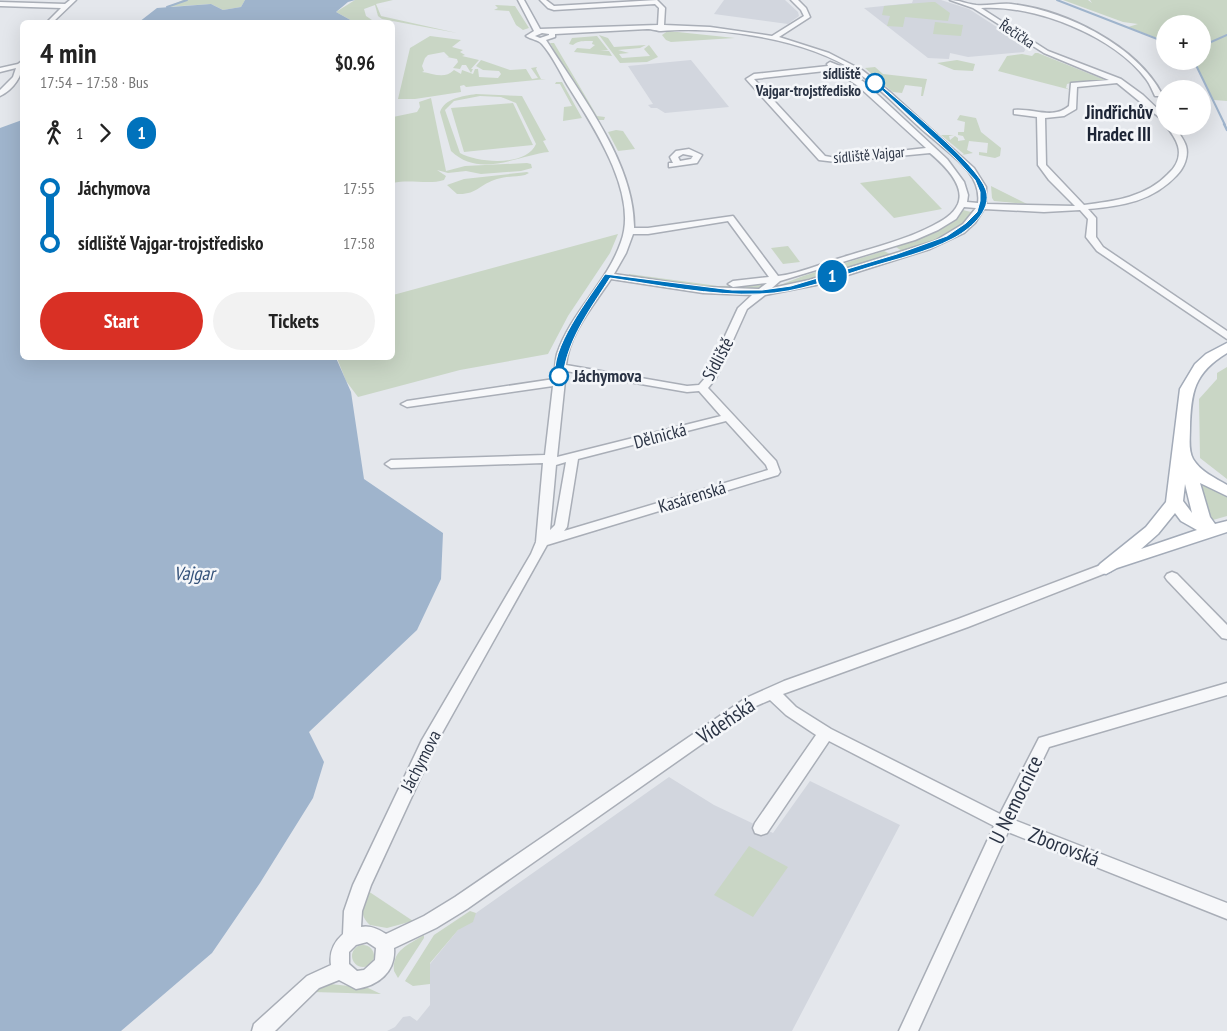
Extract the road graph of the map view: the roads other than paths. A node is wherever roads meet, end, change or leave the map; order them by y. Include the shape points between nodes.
1 (73, 0) edge
2 (666, 0) edge
3 (794, 0) edge
4 (953, 0) edge
5 (16, 2) edge
6 (524, 2) edge
7 (541, 2) edge
8 (588, 2) edge
9 (657, 2) junction
10 (1, 5) edge
11 (65, 6) junction
12 (975, 7) junction
13 (52, 20) edge
14 (661, 27) junction
15 (538, 32) junction
16 (551, 34) junction
17 (774, 38) junction
18 (543, 40) junction
19 (765, 42) junction
20 (850, 65) junction
21 (20, 66) edge
22 (837, 67) junction
23 (20, 68) edge
24 (0, 70) edge
25 (1118, 81) junction
26 (1156, 88) edge
27 (0, 94) edge
28 (1156, 95) edge
29 (1140, 97) junction
30 (1017, 112) dead end
31 (1156, 112) edge
32 (1041, 117) junction
33 (1176, 135) edge
34 (932, 150) junction
35 (962, 204) junction
36 (982, 206) junction
37 (1083, 208) junction
38 (629, 231) junction
39 (886, 247) junction
40 (899, 256) junction
41 (610, 272) junction
42 (776, 280) junction
43 (732, 292) junction
44 (762, 292) junction
45 (743, 308) junction
46 (1227, 336) edge
47 (1227, 347) edge
48 (560, 367) junction
49 (558, 382) junction
50 (702, 388) junction
51 (407, 404) dead end
52 (730, 417) junction
53 (1183, 454) junction
54 (572, 459) junction
55 (550, 461) junction
56 (391, 464) dead end
57 (1227, 491) edge
58 (1175, 502) junction
59 (1227, 526) edge
60 (1211, 531) junction
61 (542, 542) junction
62 (1106, 568) junction
63 (1172, 577) dead end
64 (1227, 634) edge
65 (1227, 690) edge
66 (772, 692) junction
67 (826, 733) junction
68 (1003, 824) junction
69 (761, 828) dead end
70 (1227, 911) edge
71 (352, 938) junction
72 (384, 944) junction
73 (340, 970) junction
74 (261, 1031) edge
75 (908, 1031) edge

1 - 11 street
2 - 9 street
3 - 17 street via 804,9 807,18
4 - 12 street
5 - 10 street
5 - 11 street
6 - 15 street, Jáchymova
7 - 8 street via 554,8
8 - 9 street
9 - 14 street via 662,8
11 - 13 street
12 - 25 street, Řečička via 1046,52
12 - 26 street, Řečička via 1018,7 1076,27 1121,52 1142,70
14 - 16 street, sídliště Vajgar
14 - 17 street, sídliště Vajgar via 713,28
14 - 19 street, sídliště Vajgar
15 - 16 street
15 - 18 street, Jáchymova via 531,33 529,37
16 - 18 street
17 - 19 street
17 - 20 street, sídliště Vajgar
18 - 38 street, Jáchymova via 623,181 629,202
19 - 22 street, sídliště Vajgar via 810,54
20 - 22 street
20 - 36 street, sídliště Vajgar via 862,72 970,170 984,192
21 - 24 street
22 - 34 street, sídliště Vajgar via 861,84
22 - 34 street, sídliště Vajgar via 750,79 822,158 836,160
23 - 27 street via 16,78
25 - 29 street, Řečička
25 - 32 street via 1074,85 1070,110
28 - 29 street
29 - 31 street, Řečička
30 - 32 street
32 - 37 street via 1041,160 1052,178
33 - 37 street via 1182,145 1182,160 1173,177 1155,190 1123,202
34 - 35 street, sídliště Vajgar via 960,182 964,195
35 - 36 street
35 - 39 street via 953,217 935,228
36 - 37 street
36 - 40 street via 969,224 950,238
37 - 46 street via 1092,218 1091,237 1100,249
38 - 41 street, Jáchymova
38 - 42 street via 730,218
39 - 40 street
39 - 42 street
40 - 44 street via 792,288
41 - 42 street via 709,283 745,284
41 - 43 street
41 - 48 street, Jáchymova via 574,328
42 - 44 street
43 - 44 street
43 - 45 street
44 - 45 street
45 - 50 street, Sídliště via 711,378
47 - 53 main road via 1204,363 1188,384 1182,407
48 - 49 street, Jáchymova
48 - 50 street, Sídliště via 687,389
49 - 51 street
49 - 55 street, Jáchymova
50 - 52 street
52 - 54 street, Dělnická
52 - 61 street, Kasárenská via 772,464 774,472
53 - 57 main road via 1204,479
53 - 58 main road
53 - 60 main road via 1202,518
54 - 55 street, Dělnická
54 - 61 street via 561,527
55 - 56 street, Dělnická
55 - 61 street, Jáchymova
58 - 60 main road via 1187,517
58 - 62 main road via 1154,529
59 - 60 main road
60 - 62 main road
61 - 71 street, Jáchymova via 426,749 362,885 353,911
62 - 66 street, Vídeňská via 963,624
63 - 64 street
65 - 68 street, U Nemocnice via 1044,742
66 - 67 street, Zborovská via 791,711
66 - 72 street, Vídeňská via 729,716 460,903
67 - 68 street, Zborovská
67 - 69 street
68 - 70 street, Zborovská
68 - 75 street, U Nemocnice
71 - 72 street via 374,936
71 - 73 street via 341,949
72 - 73 street via 385,959 370,977 349,978
73 - 74 street via 313,982

